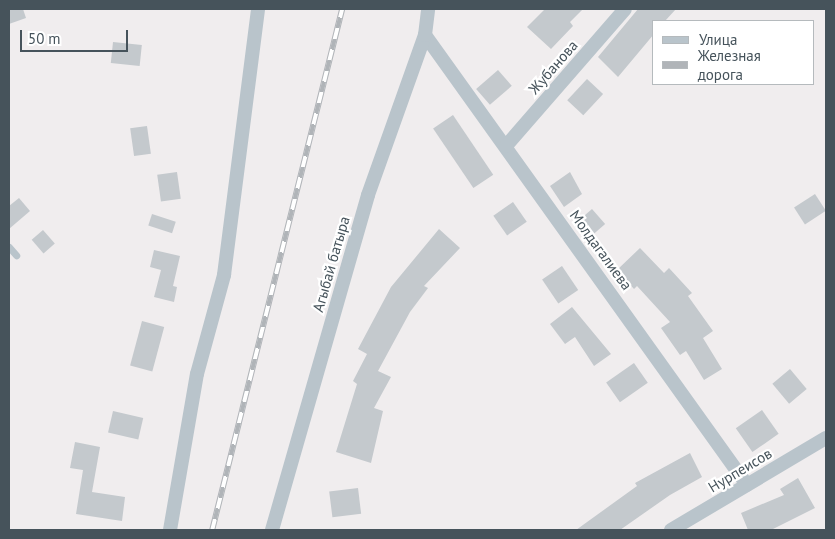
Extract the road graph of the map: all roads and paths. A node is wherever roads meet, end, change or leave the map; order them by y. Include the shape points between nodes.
1 (258, 9) edge
2 (428, 9) edge
3 (625, 9) edge
4 (425, 35) junction
5 (506, 146) junction
6 (9, 247) edge
7 (16, 255) dead end
8 (826, 438) edge
9 (747, 485) junction
10 (170, 530) edge
11 (272, 530) edge
12 (671, 530) edge

1 - 10 street via 224,275 196,374
2 - 4 street, Агыбай батыра
3 - 5 street, Жубанова
4 - 5 street, Молдагалиева
4 - 11 street, Агыбай батыра via 368,195
5 - 9 street, Молдагалиева
6 - 7 lane
8 - 9 street, Нурпеисов
9 - 12 street, Нурпеисов

